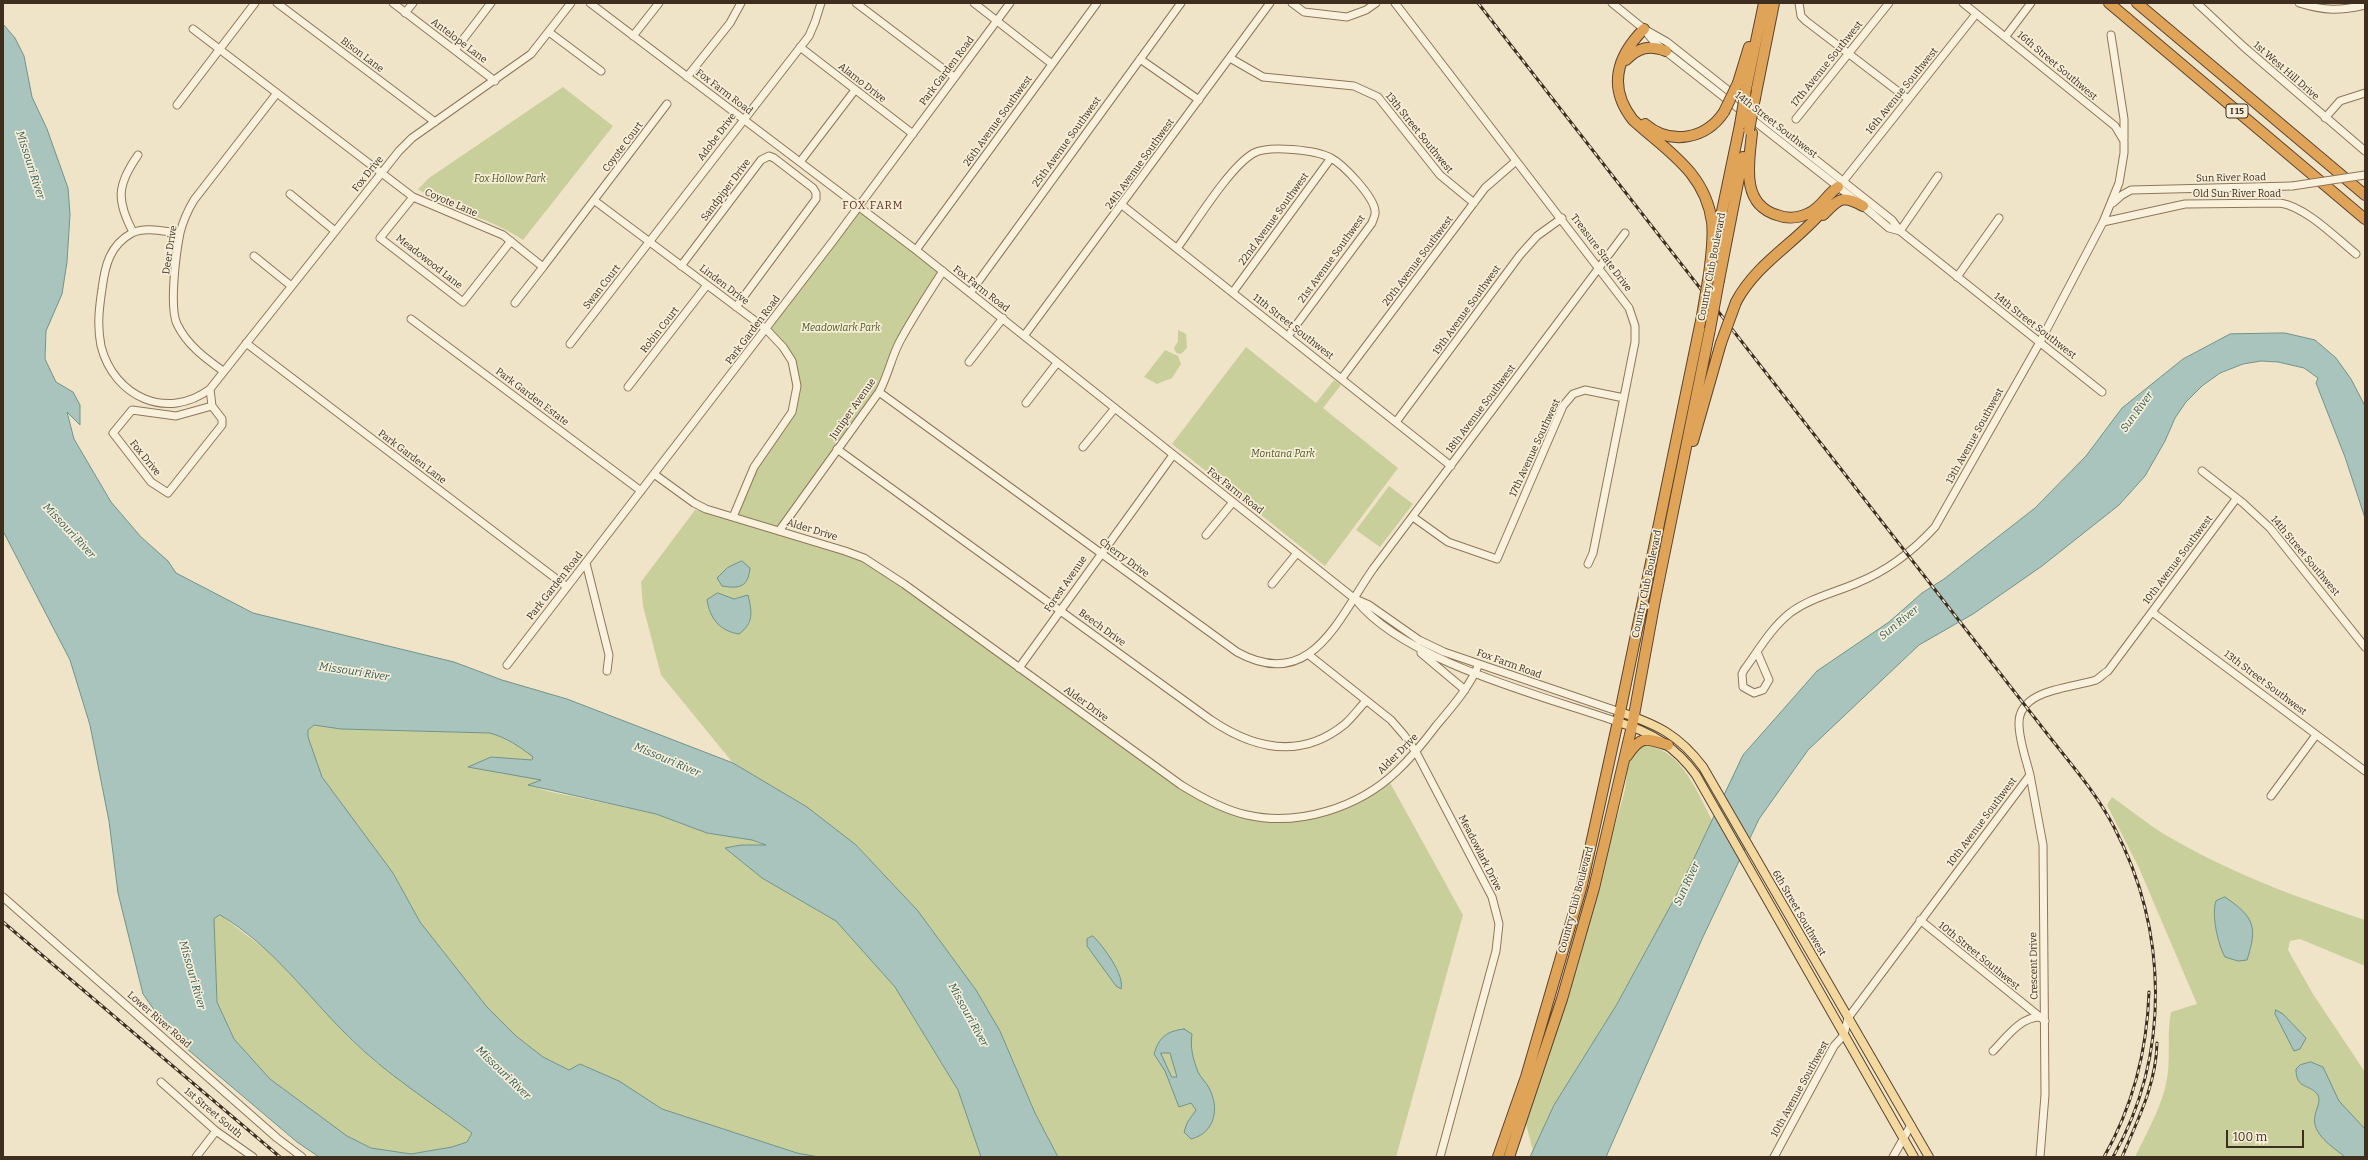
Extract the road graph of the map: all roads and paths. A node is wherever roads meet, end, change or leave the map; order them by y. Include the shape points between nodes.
1 (255, 3) edge
2 (277, 3) edge
3 (393, 3) edge
4 (413, 3) edge
5 (491, 3) edge
6 (571, 3) edge
7 (590, 3) edge
8 (659, 3) edge
9 (741, 3) edge
10 (821, 3) edge
11 (856, 3) edge
12 (974, 3) edge
13 (1010, 3) edge
14 (1097, 3) edge
15 (1181, 3) edge
16 (1270, 3) edge
17 (1292, 3) edge
18 (1376, 3) edge
19 (1396, 3) edge
20 (1612, 3) edge
21 (1763, 3) edge
22 (1774, 3) edge
23 (1889, 3) edge
24 (1963, 3) edge
25 (2031, 3) edge
26 (2109, 3) edge
27 (2137, 3) edge
28 (2197, 3) edge
29 (2299, 3) edge
30 (2365, 5) edge
31 (1799, 6) edge
32 (405, 13) junction
33 (1976, 14) junction
34 (996, 21) junction
35 (193, 29) dead end
36 (1644, 29) junction
37 (549, 32) junction
38 (2111, 35) dead end
39 (633, 36) junction
40 (2006, 36) junction
41 (800, 47) junction
42 (220, 49) junction
43 (455, 50) junction
44 (1666, 51) junction
45 (1848, 53) junction
46 (1230, 58) junction
47 (1140, 59) junction
48 (1626, 60) junction
49 (1052, 64) junction
50 (601, 71) dead end
51 (687, 77) junction
52 (954, 77) junction
53 (495, 81) junction
54 (1742, 86) junction
55 (855, 90) junction
56 (277, 93) junction
57 (2365, 93) edge
58 (1908, 99) junction
59 (1199, 100) junction
60 (667, 104) dead end
61 (177, 105) dead end
62 (2325, 118) junction
63 (1796, 119) dead end
64 (743, 120) junction
65 (434, 122) junction
66 (1747, 129) junction
67 (913, 134) junction
68 (2124, 141) junction
69 (2365, 151) edge
70 (138, 155) dead end
71 (1331, 158) junction
72 (1516, 161) junction
73 (800, 162) junction
74 (382, 173) junction
75 (2365, 174) edge
76 (1938, 176) dead end
77 (1840, 184) junction
78 (290, 194) dead end
79 (2365, 195) edge
80 (413, 197) junction
81 (595, 201) junction
82 (1474, 203) junction
83 (1122, 205) junction
84 (1863, 206) junction
85 (858, 207) junction
86 (2107, 213) junction
87 (1562, 218) junction
88 (1999, 218) dead end
89 (2365, 219) edge
90 (2103, 222) junction
91 (1809, 226) junction
92 (335, 231) junction
93 (1900, 231) junction
94 (133, 232) junction
95 (180, 233) junction
96 (1625, 233) dead end
97 (511, 241) junction
98 (650, 242) junction
99 (1178, 247) junction
100 (916, 250) junction
101 (2356, 254) dead end
102 (254, 256) dead end
103 (543, 266) junction
104 (681, 266) junction
105 (1600, 267) junction
106 (943, 272) junction
107 (1710, 274) junction
108 (1957, 277) junction
109 (290, 285) junction
110 (707, 285) junction
111 (1233, 292) junction
112 (970, 293) junction
113 (515, 303) dead end
114 (736, 307) junction
115 (1003, 318) junction
116 (411, 319) dead end
117 (766, 329) junction
118 (1024, 336) junction
119 (1288, 336) junction
120 (2040, 342) junction
121 (246, 343) junction
122 (570, 344) dead end
123 (969, 362) dead end
124 (1057, 363) junction
125 (223, 371) junction
126 (1342, 378) junction
127 (628, 387) dead end
128 (210, 389) junction
129 (879, 392) junction
130 (2102, 392) dead end
131 (1624, 398) junction
132 (1026, 403) dead end
133 (212, 406) junction
134 (1114, 408) junction
135 (1396, 422) junction
136 (1083, 447) dead end
137 (837, 449) junction
138 (1173, 455) junction
139 (1451, 466) junction
140 (2202, 471) dead end
141 (654, 474) junction
142 (1681, 475) junction
143 (641, 491) junction
144 (2236, 499) junction
145 (1233, 502) junction
146 (733, 517) junction
147 (1413, 517) junction
148 (779, 531) junction
149 (1206, 535) dead end
150 (1100, 552) junction
151 (1297, 552) junction
152 (586, 563) junction
153 (1588, 564) dead end
154 (1272, 584) dead end
155 (567, 587) junction
156 (1355, 598) junction
157 (1060, 610) junction
158 (2152, 612) junction
159 (1411, 644) junction
160 (2365, 647) edge
161 (1757, 652) junction
162 (1309, 655) junction
163 (1479, 664) junction
164 (507, 665) dead end
165 (1019, 668) junction
166 (608, 671) dead end
167 (1476, 673) junction
168 (1465, 690) junction
169 (1366, 701) junction
170 (1619, 717) junction
171 (1632, 721) junction
172 (2316, 734) junction
173 (1668, 745) junction
174 (1416, 752) junction
175 (1624, 760) junction
176 (2365, 771) edge
177 (2030, 775) junction
178 (2271, 796) dead end
179 (3, 897) edge
180 (1920, 920) junction
181 (1848, 1018) junction
182 (2042, 1019) junction
183 (1844, 1035) junction
184 (1993, 1051) dead end
185 (161, 1082) dead end
186 (1911, 1125) junction
187 (216, 1131) junction
188 (1904, 1138) junction
189 (196, 1157) edge
190 (253, 1157) edge
191 (302, 1157) edge
192 (1440, 1157) edge
193 (1498, 1157) edge
194 (1509, 1157) edge
195 (1774, 1157) edge
196 (1893, 1157) edge
197 (1914, 1157) edge
198 (1929, 1157) edge
199 (2040, 1157) edge

1 - 42 street
2 - 65 street, Bison Lane
3 - 32 street, Antelope Lane
4 - 32 street
5 - 43 street
6 - 37 street, Fox Drive
7 - 39 street, Fox Farm Road
8 - 39 street
9 - 51 street via 730,23
10 - 41 street, Adobe Drive via 815,22
11 - 52 street
12 - 34 street
13 - 34 street, Park Garden Road
14 - 49 street, 26th Avenue Southwest
15 - 47 street, 25th Avenue Southwest
16 - 46 street, 24th Avenue Southwest
17 - 18 street via 1304,12 1347,17
19 - 72 street, Treasure State Drive
20 - 36 street, 14th Street Southwest
21 - 54 highway, Country Club Boulevard
22 - 66 highway, Country Club Boulevard, bridge
23 - 45 street, 17th Avenue Southwest
24 - 33 street, 16th Street Southwest
25 - 40 street
26 - 89 highway, I 15
27 - 79 highway, I 15
28 - 62 street, 1st West Hill Drive
29 - 30 street via 2320,10 2344,10
31 - 45 street via 1801,16
32 - 43 street, Antelope Lane
33 - 40 street, 16th Street Southwest
33 - 58 street, 16th Avenue Southwest
34 - 49 street
34 - 52 street, Park Garden Road
35 - 42 street, Coyote Lane
36 - 44 street, 14th Street Southwest
36 - 48 highway
36 - 77 street, 14th Street Southwest via 1667,42
36 - 107 highway via 1623,55 1618,77 1619,91 1633,120 1681,162 1701,186 1712,223
37 - 50 street
37 - 53 street, Fox Drive via 531,54
38 - 68 street via 2124,119
39 - 51 street, Fox Farm Road
40 - 68 street, 16th Street Southwest via 2115,126
41 - 55 street, Alamo Drive
41 - 64 street, Adobe Drive
42 - 56 street, Coyote Lane
42 - 61 street
43 - 53 street, Antelope Lane
44 - 48 highway via 1651,46 1643,47 1634,51
44 - 77 street, 14th Street Southwest
45 - 58 street
45 - 63 street, 17th Avenue Southwest
46 - 59 street, 24th Avenue Southwest
46 - 82 street, 13th Street Southwest via 1263,77 1354,86 1378,97 1440,175
47 - 59 street
47 - 112 street, 25th Avenue Southwest
48 - 54 highway, bridge via 1623,79 1628,103 1640,120 1654,130 1675,137 1694,135 1707,130 1724,112
49 - 100 street, 26th Avenue Southwest
51 - 64 street, Fox Farm Road
52 - 67 street, Park Garden Road
53 - 65 street, Fox Drive
54 - 66 highway, Country Club Boulevard, bridge
55 - 67 street, Alamo Drive
55 - 73 street
56 - 74 street, Coyote Lane
56 - 95 street, Deer Drive via 194,200
57 - 62 street via 2340,102
58 - 77 street, 16th Avenue Southwest
59 - 83 street, 24th Avenue Southwest
60 - 81 street, Coyote Court
62 - 69 street, 1st West Hill Drive
64 - 73 street, Fox Farm Road
64 - 98 street, Adobe Drive
65 - 74 street, Fox Drive via 412,138
66 - 77 highway via 1749,184 1758,202 1768,211 1790,218 1806,215 1818,208
66 - 107 highway, Country Club Boulevard
66 - 142 highway, Country Club Boulevard, bridge
67 - 85 street, Park Garden Road
68 - 86 street, 13th Avenue Southwest via 2119,183
70 - 94 street via 128,168 120,200 123,214
71 - 99 street, 21st Avenue Southwest via 1317,152 1269,148 1255,152 1239,164
71 - 111 street, 22nd Avenue Southwest
71 - 119 street, 21st Avenue Southwest via 1345,168 1373,202 1376,212 1372,223
72 - 82 street, 20th Avenue Southwest via 1493,179
72 - 87 street, Treasure State Drive
73 - 85 street, Fox Farm Road
74 - 80 street, Coyote Lane
74 - 92 street, Fox Drive
75 - 86 street, Sun River Road, bridge via 2292,186 2131,190 2115,200
76 - 93 street
77 - 84 street, 14th Street Southwest
77 - 91 highway
77 - 93 street, 14th Street Southwest via 1892,220
78 - 92 street
80 - 97 street, Coyote Lane via 503,235
80 - 97 street, Meadowood Lane via 380,238 463,302
81 - 98 street, Linden Drive
81 - 103 street
82 - 126 street, 20th Avenue Southwest
83 - 99 street, 11th Street Southwest
83 - 118 street, 24th Avenue Southwest
84 - 91 highway via 1847,199 1837,200
84 - 93 street, 14th Street Southwest via 1889,228
85 - 100 street, Fox Farm Road
85 - 117 street, Park Garden Road
86 - 90 street, 13th Avenue Southwest
87 - 105 street, Treasure State Drive
87 - 135 street, 19th Avenue Southwest via 1537,236 1520,255
88 - 108 street
90 - 101 street, Old Sun River Road via 2185,204 2289,204 2302,211
90 - 120 street, 13th Avenue Southwest
91 - 142 highway, bridge via 1760,269 1736,302 1721,343 1688,461
92 - 109 street, Fox Drive
93 - 108 street, 14th Street Southwest
94 - 95 street via 146,230
94 - 128 street, Fox Drive via 119,242 110,253 104,269 97,322 108,364 129,390 152,403 168,405 186,402
95 - 125 street, Deer Drive via 172,301 176,323 186,340
96 - 105 street, 18th Avenue Southwest
97 - 103 street, Coyote Lane
98 - 104 street, Linden Drive
98 - 122 street, Swan Court
99 - 111 street, 11th Street Southwest
100 - 106 street, Fox Farm Road
102 - 109 street
103 - 113 street
104 - 110 street, Linden Drive
104 - 114 street, Sandpiper Drive via 761,160 769,156 780,162 813,188 816,199
105 - 131 street, Treasure State Drive via 1629,308 1635,326 1635,342
105 - 139 street, 18th Avenue Southwest
106 - 112 street, Fox Farm Road
106 - 129 street, Juniper Avenue via 900,340 891,360 887,378
107 - 170 highway, Country Club Boulevard, bridge
108 - 120 street, 14th Street Southwest
109 - 121 street, Fox Drive
110 - 114 street, Linden Drive
110 - 127 street, Robin Court
111 - 119 street, 11th Street Southwest
112 - 115 street, Fox Farm Road
114 - 117 street, Linden Drive
115 - 118 street, Fox Farm Road
115 - 123 street
116 - 143 street, Park Garden Estate
117 - 141 street, Park Garden Road
117 - 146 street, Linden Drive via 784,347 792,361 797,386 792,412 754,467
118 - 124 street, Fox Farm Road
119 - 126 street, 11th Street Southwest
120 - 130 street, 14th Street Southwest
120 - 161 street, 13th Avenue Southwest via 1935,526 1918,545 1881,572 1856,584 1824,594 1790,613
121 - 125 street, Fox Drive
121 - 155 street, Park Garden Lane
124 - 132 street
124 - 134 street, Fox Farm Road
125 - 128 street, Fox Drive
126 - 135 street, 11th Street Southwest
128 - 133 street, Fox Drive
129 - 137 street, Juniper Avenue
129 - 150 street, Cherry Drive
131 - 147 street, 17th Avenue Southwest via 1586,390 1573,394 1563,406 1497,559 1456,546
131 - 153 street, Treasure State Drive via 1593,553
133 - 133 street, Fox Drive via 222,419 220,430 168,493 151,482 113,433 132,410 176,416
134 - 136 street
134 - 138 street, Fox Farm Road
135 - 139 street, 11th Street Southwest
137 - 148 street, Juniper Avenue
137 - 157 street, Beech Drive
138 - 145 street, Fox Farm Road
138 - 150 street, Forest Avenue
139 - 147 street, 18th Avenue Southwest
140 - 144 street, 14th Street Southwest
141 - 143 street, Park Garden Road
141 - 146 street, Alder Drive via 694,503
142 - 171 highway, Country Club Boulevard
143 - 152 street, Park Garden Road
144 - 158 street, 10th Avenue Southwest
144 - 160 street, 14th Street Southwest via 2270,528
145 - 149 street
145 - 151 street, Fox Farm Road
146 - 148 street, Alder Drive
147 - 156 street, 18th Avenue Southwest via 1373,569
148 - 165 street, Alder Drive via 864,558
150 - 157 street, Forest Avenue
150 - 162 street, Cherry Drive via 1237,652 1252,660 1286,664
151 - 154 street
151 - 156 street, Fox Farm Road
152 - 155 street, Park Garden Road
152 - 166 street via 609,655
155 - 164 street, Park Garden Road
156 - 159 street, Fox Farm Road via 1365,611
156 - 162 street, Cherry Drive via 1327,637
156 - 163 street, Fox Farm Road via 1419,640
157 - 165 street, Forest Avenue
157 - 169 street, Beech Drive via 1211,720 1250,742 1276,747 1303,745 1345,724
158 - 172 street, 13th Street Southwest
158 - 177 street, 10th Avenue Southwest via 2108,671 2098,679 2042,694 2022,710 2019,724
159 - 167 street, Fox Farm Road
159 - 168 street, Fox Farm Road
161 - 161 street, 13th Avenue Southwest via 1769,676 1768,685 1761,692 1749,691 1742,684 1742,674
162 - 169 street, Meadowlark Drive
163 - 167 street, Alder Drive
163 - 170 street, Fox Farm Road
165 - 174 street, Alder Drive via 1181,785 1248,816 1302,817 1349,803 1375,789 1396,773
167 - 168 street, Alder Drive
167 - 170 street, Fox Farm Road
168 - 174 street, Alder Drive
169 - 174 street, Meadowlark Drive via 1391,720
170 - 171 main road, 6th Street Southwest
170 - 193 highway, Country Club Boulevard via 1568,939 1526,1077
171 - 173 main road, 6th Street Southwest
171 - 175 highway, Country Club Boulevard
171 - 181 main road, 6th Street Southwest via 1657,726 1674,736 1691,752 1709,778
172 - 176 street, 13th Street Southwest
172 - 178 street
173 - 175 highway via 1648,738 1642,740 1632,748
173 - 183 main road, 6th Street Southwest via 1690,767 1703,787
174 - 192 street, Meadowlark Drive via 1492,897 1499,924 1496,951
175 - 194 highway, Country Club Boulevard via 1594,888
177 - 180 street, 10th Avenue Southwest
177 - 182 street, Crescent Drive via 2043,845
179 - 191 street, Lower River Road via 277,1138
180 - 181 street, 10th Avenue Southwest
180 - 182 street, 10th Street Southwest
181 - 183 street, 10th Avenue Southwest
181 - 186 main road, 6th Street Southwest
182 - 184 street via 2031,1017 2024,1020
182 - 199 street, Crescent Drive via 2045,1095
183 - 188 main road, 6th Street Southwest
183 - 195 street, 10th Avenue Southwest via 1834,1046
185 - 187 street, 1st Street South
186 - 188 street
186 - 198 main road, 6th Street Southwest
187 - 189 street
187 - 190 street, 1st Street South
188 - 196 street
188 - 197 main road, 6th Street Southwest

